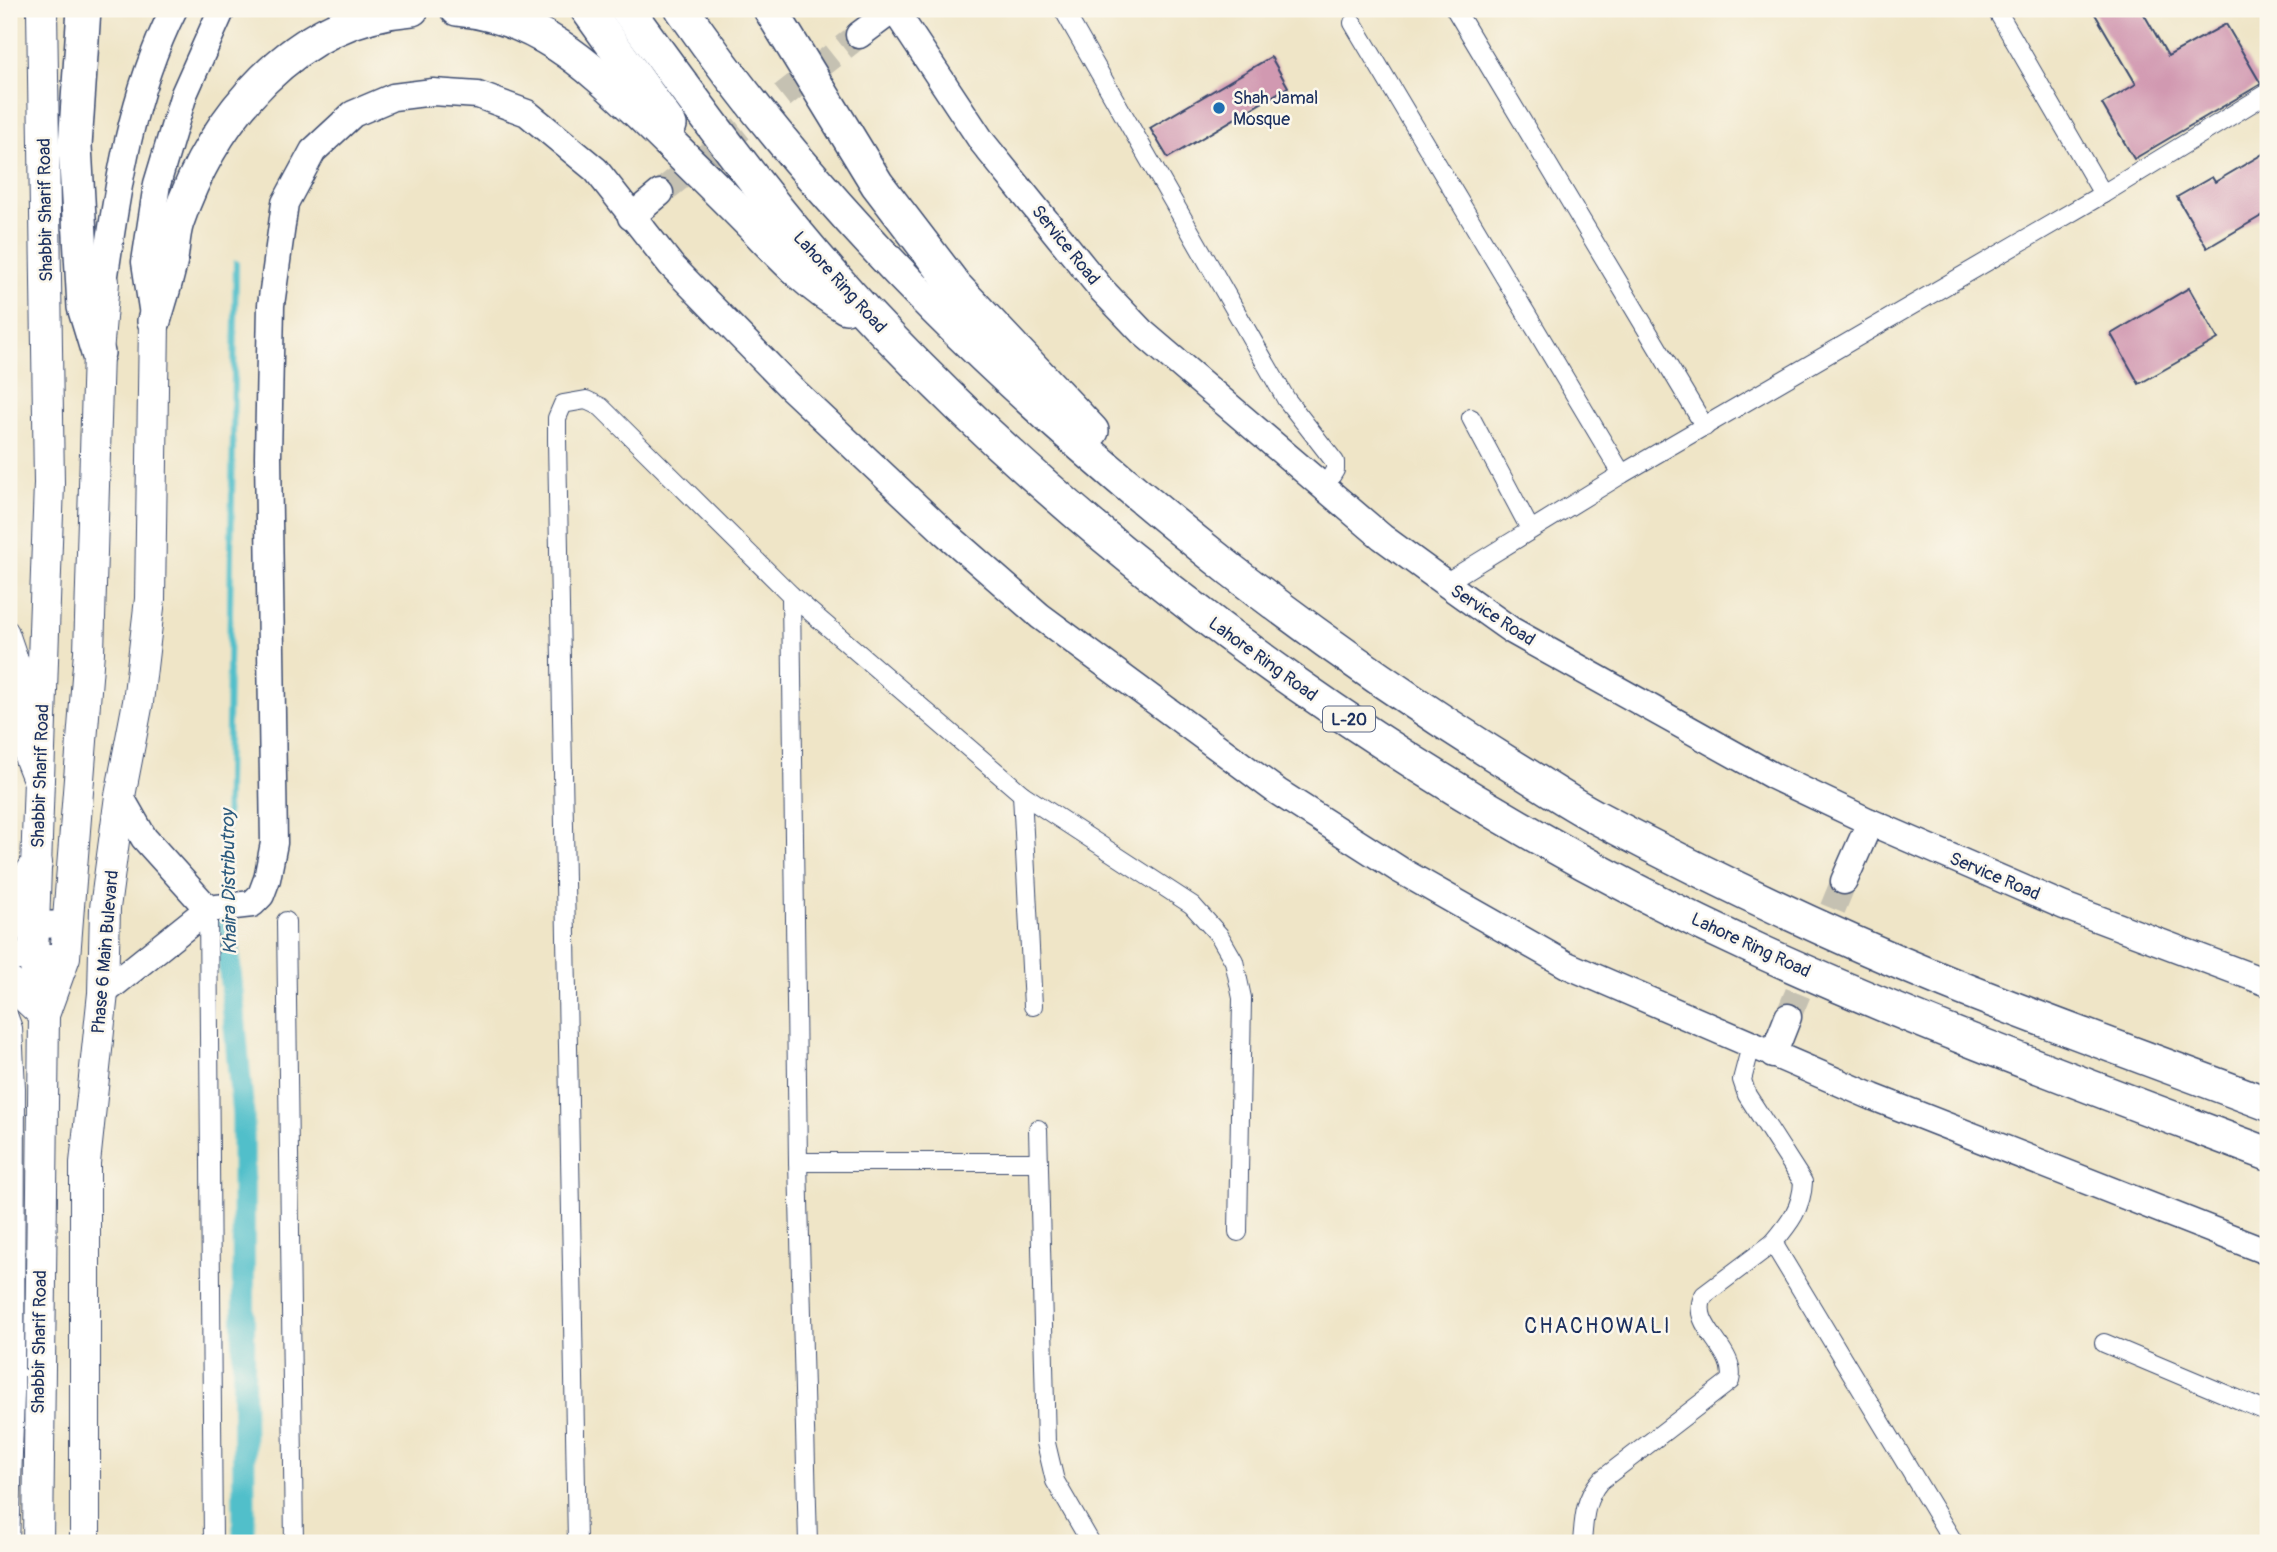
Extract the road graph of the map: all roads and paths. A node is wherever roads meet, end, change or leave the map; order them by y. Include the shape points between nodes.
1 (41, 9) edge
2 (84, 9) edge
3 (98, 9) edge
4 (174, 9) edge
5 (222, 9) edge
6 (412, 9) edge
7 (457, 9) edge
8 (587, 9) edge
9 (626, 9) edge
10 (682, 9) edge
11 (770, 9) edge
12 (894, 9) edge
13 (1063, 9) edge
14 (1455, 9) edge
15 (1996, 9) edge
16 (1353, 23) dead end
17 (859, 35) tunnel mouth
18 (2268, 93) edge
19 (693, 163) junction
20 (660, 193) tunnel mouth
21 (2103, 194) junction
22 (631, 217) junction
23 (104, 282) junction
24 (154, 321) junction
25 (881, 328) junction
26 (98, 353) junction
27 (1471, 418) dead end
28 (1705, 427) junction
29 (1622, 474) junction
30 (1324, 488) junction
31 (1159, 513) junction
32 (1530, 529) junction
33 (1445, 583) junction
34 (791, 595) junction
35 (9, 630) edge
36 (40, 791) junction
37 (1022, 794) junction
38 (120, 796) junction
39 (1870, 822) junction
40 (37, 863) junction
41 (1844, 881) tunnel mouth
42 (9, 902) edge
43 (214, 909) junction
44 (286, 921) dead end
45 (67, 924) junction
46 (21, 925) edge
47 (21, 957) edge
48 (65, 957) junction
49 (9, 982) edge
50 (2268, 983) edge
51 (103, 993) junction
52 (1033, 1006) dead end
53 (44, 1015) junction
54 (9, 1017) edge
55 (1788, 1017) tunnel mouth
56 (1762, 1050) junction
57 (2268, 1104) edge
58 (1038, 1129) dead end
59 (2268, 1154) edge
60 (798, 1162) junction
61 (1039, 1162) junction
62 (1238, 1232) dead end
63 (1773, 1243) junction
64 (2268, 1252) edge
65 (2104, 1343) dead end
66 (2268, 1412) edge
67 (10, 1543) edge
68 (38, 1543) edge
69 (85, 1543) edge
70 (213, 1543) edge
71 (294, 1543) edge
72 (577, 1543) edge
73 (808, 1543) edge
74 (1091, 1543) edge
75 (1582, 1543) edge
76 (1954, 1543) edge

1 - 36 main road, Shabbir Sharif Road via 50,483
2 - 26 highway via 75,146 84,307
3 - 23 highway via 92,176
4 - 23 street via 126,142
5 - 24 street via 184,93 158,184 145,262
6 - 24 highway via 343,24 306,45 237,108 203,158 176,225
7 - 19 highway via 524,27 575,55
8 - 19 highway via 657,103
9 - 25 highway, Lahore Ring Road / L-20 via 774,210
10 - 31 highway, L-20 via 792,155 881,254 1080,446
11 - 31 highway via 877,184 947,276 1076,412
12 - 17 street
12 - 30 street, Service Road via 983,143 1102,290 1171,358
13 - 30 street via 1286,400 1335,462
14 - 28 street
15 - 21 street
16 - 29 street
18 - 21 street
19 - 25 highway via 816,289
20 - 22 street
21 - 28 street
22 - 43 street via 596,170 527,113 478,95 433,92 393,97 353,114 313,151 285,203 271,305 268,456 274,843 261,895 252,904
22 - 56 street via 671,265 789,386 944,532 1040,616 1186,727 1278,792 1508,934 1608,985
23 - 26 main road
24 - 38 main road, Phase 6 Main Bulevard via 150,599 138,702
25 - 59 highway, Lahore Ring Road / L-20 via 1072,507 1190,605 1285,677 1488,806 1643,893 1762,952 1945,1031
26 - 45 main road via 89,652
27 - 32 street
28 - 29 street
29 - 32 street
30 - 33 street, Service Road
31 - 57 highway, L-20 via 1301,625 1424,712 1593,816 1948,983
32 - 33 street
33 - 39 street, Service Road via 1511,630 1691,732
34 - 37 street
34 - 60 street
34 - 72 street via 601,407 586,400 563,404 557,418 559,661
35 - 36 street via 22,668 26,770
36 - 40 main road, Shabbir Sharif Road
37 - 52 street
37 - 62 street via 1192,905 1219,935 1234,961 1242,998
38 - 43 street via 144,838
38 - 51 main road, Phase 6 Main Bulevard via 105,908
39 - 41 street
39 - 50 street, Service Road via 2064,906
40 - 42 main road
40 - 46 main road, Shabbir Sharif Road
43 - 51 street
43 - 70 street
44 - 71 street
45 - 46 street
45 - 48 main road
46 - 47 main road, Shabbir Sharif Road
47 - 48 street
47 - 53 main road, Shabbir Sharif Road
48 - 53 main road
49 - 53 main road
51 - 69 main road, Phase 6 Main Bulevard via 85,1163
53 - 68 main road, Shabbir Sharif Road
54 - 67 street via 16,1088
55 - 56 street
56 - 63 street via 1742,1080 1803,1182 1795,1214
56 - 64 street
58 - 61 street
60 - 61 street
60 - 73 street
61 - 74 street via 1046,1443 1055,1481
63 - 75 street via 1704,1295 1699,1304 1729,1361 1730,1381 1589,1493
63 - 76 street
65 - 66 street

